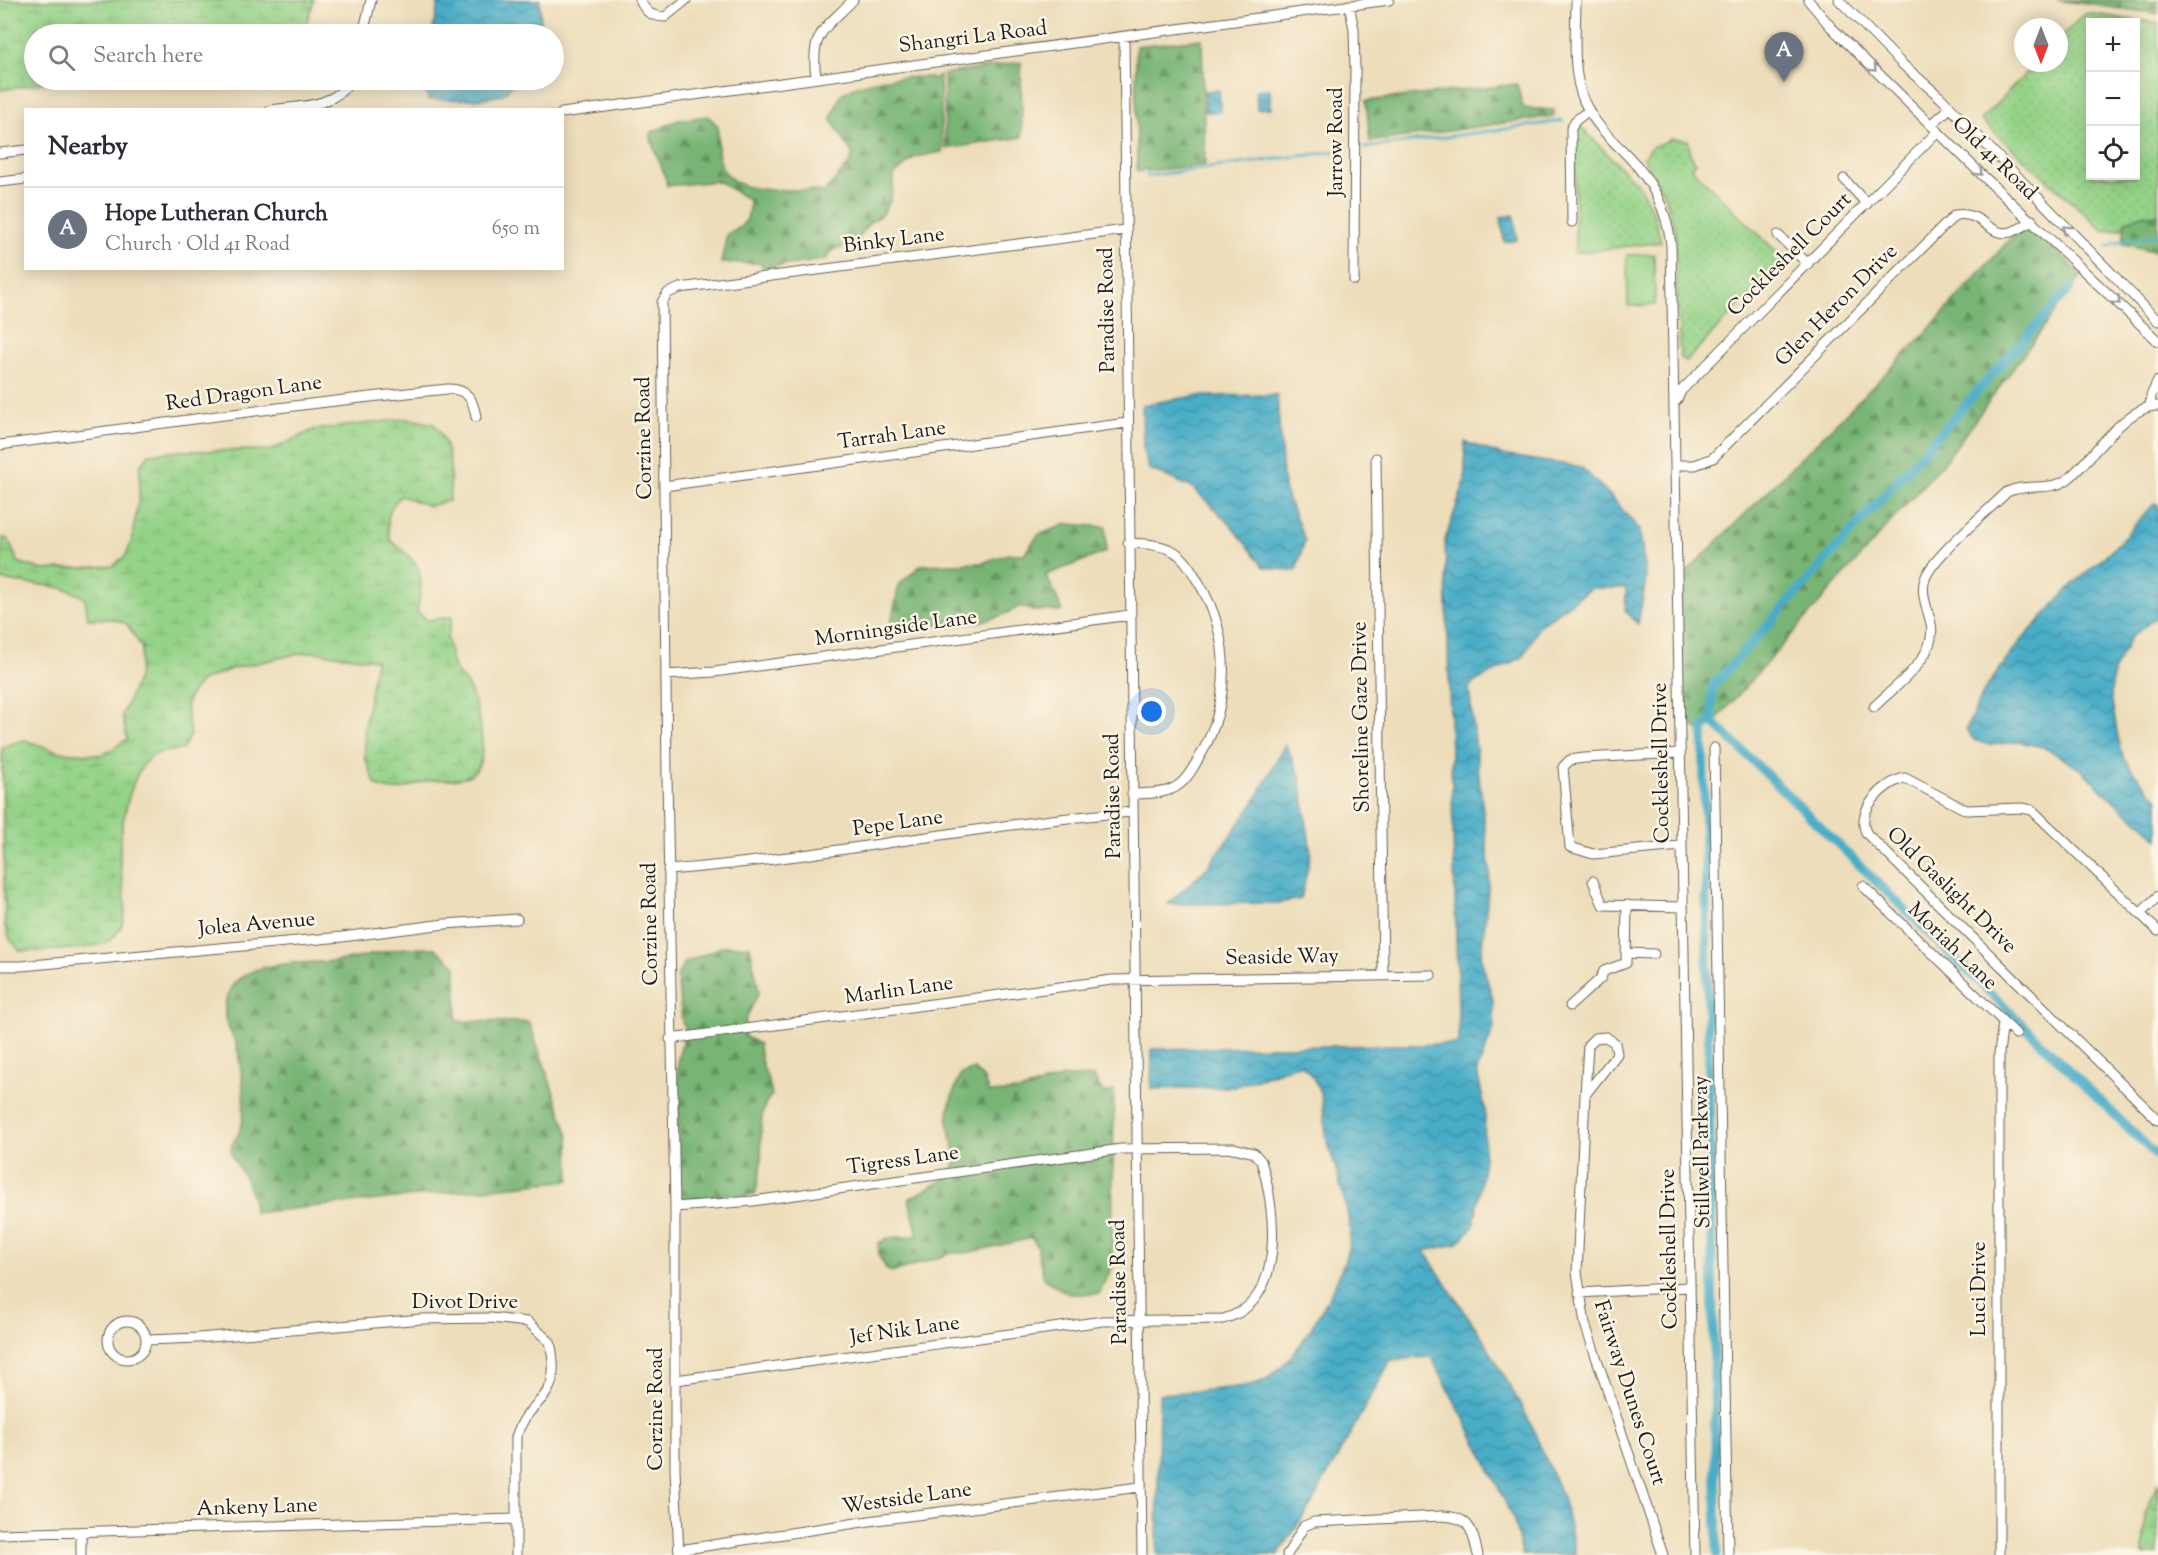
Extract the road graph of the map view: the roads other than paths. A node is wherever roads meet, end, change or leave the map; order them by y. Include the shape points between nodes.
1 (371, 0) edge
2 (640, 0) edge
3 (686, 0) edge
4 (853, 0) edge
5 (1389, 0) edge
6 (1576, 0) edge
7 (1808, 0) edge
8 (1839, 0) edge
9 (1349, 5) junction
10 (365, 24) edge
11 (1124, 37) junction
12 (816, 77) junction
13 (344, 90) edge
14 (282, 108) edge
15 (1949, 109) junction
16 (1589, 111) junction
17 (564, 113) edge
18 (1935, 128) junction
19 (24, 150) edge
20 (0, 153) edge
21 (24, 179) edge
22 (1844, 179) dead end
23 (0, 182) edge
24 (1868, 204) junction
25 (2032, 220) junction
26 (1572, 222) dead end
27 (1125, 230) junction
28 (1778, 235) dead end
29 (1808, 264) junction
30 (1354, 280) dead end
31 (668, 293) joint
32 (2158, 321) edge
33 (2158, 341) edge
34 (2158, 381) edge
35 (2154, 406) edge
36 (1675, 408) junction
37 (477, 417) dead end
38 (1126, 423) junction
39 (0, 445) edge
40 (1376, 458) dead end
41 (1675, 465) junction
42 (664, 486) junction
43 (1128, 543) junction
44 (1130, 615) junction
45 (666, 675) junction
46 (1874, 707) dead end
47 (1714, 748) dead end
48 (1680, 753) junction
49 (1132, 794) junction
50 (1132, 812) junction
51 (1681, 846) junction
52 (668, 870) junction
53 (1593, 881) dead end
54 (1863, 886) dead end
55 (2158, 896) edge
56 (1627, 905) junction
57 (1682, 907) junction
58 (2140, 913) junction
59 (517, 919) dead end
60 (2158, 931) edge
61 (1626, 953) junction
62 (1654, 954) dead end
63 (0, 966) edge
64 (1383, 975) junction
65 (1431, 975) dead end
66 (1133, 978) junction
67 (1570, 1006) dead end
68 (2003, 1023) junction
69 (2016, 1034) dead end
70 (670, 1039) junction
71 (1586, 1095) junction
72 (2158, 1120) edge
73 (1136, 1149) junction
74 (675, 1208) junction
75 (1689, 1287) junction
76 (1579, 1293) junction
77 (1138, 1320) junction
78 (147, 1340) junction
79 (676, 1380) junction
80 (1140, 1487) junction
81 (515, 1519) junction
82 (81, 1532) junction
83 (0, 1534) edge
84 (679, 1552) edge
85 (81, 1555) edge
86 (516, 1555) edge
87 (1142, 1555) edge
88 (1287, 1555) edge
89 (1478, 1555) edge
90 (1663, 1555) edge
91 (1695, 1555) edge
92 (1728, 1555) edge
93 (1999, 1555) edge

1 - 10 street
2 - 3 street via 645,10 665,17
4 - 12 street via 816,41
5 - 9 street, Shangri La Road
6 - 16 street, Cockleshell Drive via 1578,82
7 -> 18 street, Old 41 Road
8 - 15 street, Old 41 Road
9 - 11 street, Shangri La Road
9 - 30 street, Jarrow Road via 1355,68
11 - 12 street, Shangri La Road
11 - 27 street, Paradise Road
12 - 17 street, Shangri La Road
13 - 14 street via 331,100
15 - 18 street, Cockleshell Court
32 -> 15 street, Old 41 Road
16 - 26 street via 1571,129
16 - 36 street, Cockleshell Drive via 1647,178 1668,224
18 - 24 street, Cockleshell Court
18 -> 25 street, Old 41 Road
19 - 20 street
21 - 23 street
22 - 24 street
24 - 29 street, Cockleshell Court
25 -> 33 street, Old 41 Road
25 - 41 street, Glen Heron Drive via 2003,234 1963,213 1948,220 1713,458 1695,465
27 - 31 street, Binky Lane via 834,266 680,288
27 - 38 street, Paradise Road
28 - 29 street
29 - 36 street, Cockleshell Court via 1681,391
31 - 42 street, Corzine Road via 660,313
34 - 35 street via 2151,396
35 - 46 street via 2132,414 2067,480 2046,487 2016,487 2007,492 1936,562 1924,582 1933,632 1931,645 1925,656
36 - 41 street, Cockleshell Drive
37 - 39 street, Red Dragon Lane via 472,399 459,389 448,389 334,400
38 - 42 street, Tarrah Lane
38 - 43 street, Paradise Road
40 - 64 street, Shoreline Gaze Drive
41 - 48 street, Cockleshell Drive
42 - 45 street, Corzine Road
43 - 44 street, Paradise Road
43 - 49 street via 1163,547 1188,565 1218,624 1224,661 1216,722 1187,776 1172,789
44 - 45 street, Morningside Lane via 714,672
44 - 49 street, Paradise Road
45 - 52 street, Corzine Road
47 - 92 street, Stillwell Parkway
48 - 51 street, Cockleshell Drive
48 - 51 street via 1584,758 1570,760 1563,767 1570,847 1593,854
49 - 50 street, Paradise Road
50 - 52 street, Pepe Lane
50 - 66 street, Paradise Road
51 - 57 street, Cockleshell Drive
52 - 70 street, Corzine Road
53 - 56 street via 1603,905
54 - 68 street, Moriah Lane
55 - 58 street
56 - 57 street
56 - 61 street
57 - 75 street, Cockleshell Drive
58 - 60 street, Old Gaslight Drive
58 - 72 street, Old Gaslight Drive via 2032,810 1966,810 1905,778 1892,783 1863,816 1867,834
59 - 63 street, Jolea Avenue
61 - 62 street
61 - 67 street via 1626,963 1604,971
64 - 65 street, Seaside Way
64 - 66 street, Seaside Way
66 - 70 street, Marlin Lane
66 - 73 street, Paradise Road
68 - 69 street, Moriah Lane
68 - 93 street, Luci Drive via 1999,1053
70 - 74 street, Corzine Road
71 - 71 street, Fairway Dunes Court via 1588,1045 1595,1038 1606,1037 1615,1043 1617,1054
71 - 76 street, Fairway Dunes Court via 1577,1261
73 - 74 street, Tigress Lane
73 - 77 street, Paradise Road
73 - 77 street, Tigress Lane via 1234,1148 1254,1153 1265,1172 1273,1246 1267,1277 1242,1312 1213,1320
74 - 79 street, Corzine Road
75 - 76 street
75 - 91 street, Cockleshell Drive
76 - 90 street, Fairway Dunes Court via 1585,1324
77 - 79 street, Jef Nik Lane
77 - 80 street, Paradise Road
78 - 78 street via 135,1322 122,1321 111,1329 107,1343 114,1354 126,1359 142,1352
78 - 81 street, Divot Drive via 422,1319 528,1322 550,1342 554,1373 545,1398 516,1437
79 - 84 street, Corzine Road
80 - 84 street, Westside Lane via 876,1520
80 - 87 street, Paradise Road
81 - 82 street, Ankeny Lane
81 - 86 street, Divot Drive
82 - 83 street, Ankeny Lane
82 - 85 street
88 - 89 street via 1304,1526 1314,1522 1442,1516 1461,1519 1469,1526

